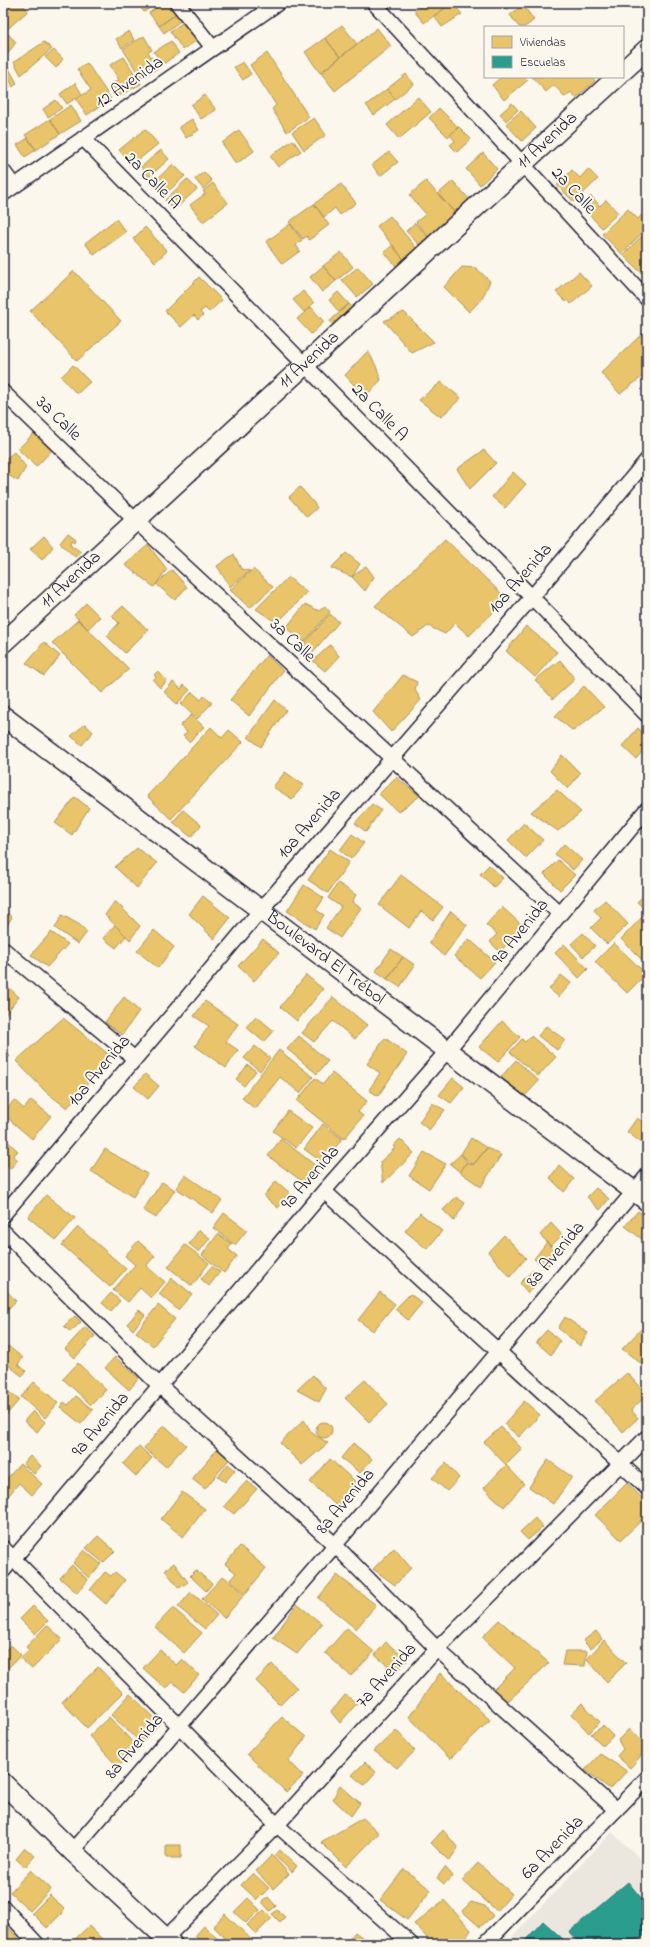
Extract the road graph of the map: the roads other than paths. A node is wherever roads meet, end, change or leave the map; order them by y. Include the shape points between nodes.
1 (177, 3) edge
2 (278, 3) edge
3 (374, 3) edge
4 (213, 48) junction
5 (647, 49) edge
6 (624, 70) edge
7 (616, 78) edge
8 (83, 138) junction
9 (523, 164) junction
10 (3, 171) edge
11 (8, 190) edge
12 (647, 298) edge
13 (305, 365) junction
14 (3, 392) edge
15 (647, 460) edge
16 (136, 521) junction
17 (532, 597) junction
18 (3, 644) edge
19 (647, 715) edge
20 (3, 716) edge
21 (391, 759) junction
22 (647, 809) edge
23 (260, 911) junction
24 (560, 914) junction
25 (3, 949) edge
26 (447, 1051) junction
27 (135, 1059) junction
28 (647, 1176) edge
29 (324, 1191) junction
30 (641, 1196) edge
31 (3, 1215) edge
32 (3, 1231) edge
33 (499, 1352) junction
34 (159, 1385) junction
35 (647, 1437) edge
36 (621, 1464) junction
37 (647, 1488) edge
38 (335, 1545) junction
39 (3, 1548) edge
40 (14, 1558) junction
41 (3, 1571) edge
42 (437, 1649) junction
43 (178, 1725) junction
44 (647, 1778) edge
45 (3, 1783) edge
46 (616, 1810) junction
47 (277, 1825) junction
48 (72, 1851) junction
49 (3, 1907) edge
50 (166, 1942) edge
51 (37, 1944) edge
52 (411, 1944) edge
53 (485, 1944) edge

1 - 4 street
2 - 4 street, 12 Avenida
3 - 9 street, 2a Calle
4 - 8 street, 12 Avenida
5 - 6 street
7 - 9 street, 11 Avenida
8 - 11 street, 12 Avenida
8 - 13 street, 2a Calle A
9 - 12 street, 2a Calle
9 - 13 street, 11 Avenida
10 - 11 street
13 - 16 street, 11 Avenida
13 - 17 street, 2a Calle A
14 - 16 street, 3a Calle
15 - 17 street, 10a Avenida
16 - 18 street, 11 Avenida
16 - 21 street, 3a Calle
17 - 19 street, 2a Calle A
17 - 21 street, 10a Avenida
20 - 23 street, Boulevard El Trébol
21 - 23 street, 10a Avenida
21 - 24 street, 3a Calle
22 - 24 street, 9a Avenida
23 - 26 street, Boulevard El Trébol
23 - 27 street, 10a Avenida
24 - 26 street, 9a Avenida
25 - 27 street
26 - 29 street, 9a Avenida
26 - 30 street, Boulevard El Trébol
27 - 31 street, 10a Avenida
28 - 30 street, 8a Avenida
29 - 33 street
29 - 34 street, 9a Avenida
30 - 33 street, 8a Avenida
32 - 34 street
33 - 36 street
33 - 38 street, 8a Avenida
34 - 38 street
34 - 40 street, 9a Avenida
35 - 36 street, 7a Avenida
36 - 37 street
36 - 42 street, 7a Avenida
38 - 42 street
38 - 43 street, 8a Avenida
39 - 40 street
40 - 41 street, 9a Avenida
40 - 43 street
42 - 46 street
42 - 47 street, 7a Avenida
43 - 47 street
43 - 48 street, 8a Avenida
44 - 46 street, 6a Avenida
45 - 48 street
46 - 53 street, 6a Avenida
47 - 50 street, 7a Avenida
47 - 52 street
48 - 50 street
49 - 51 street

